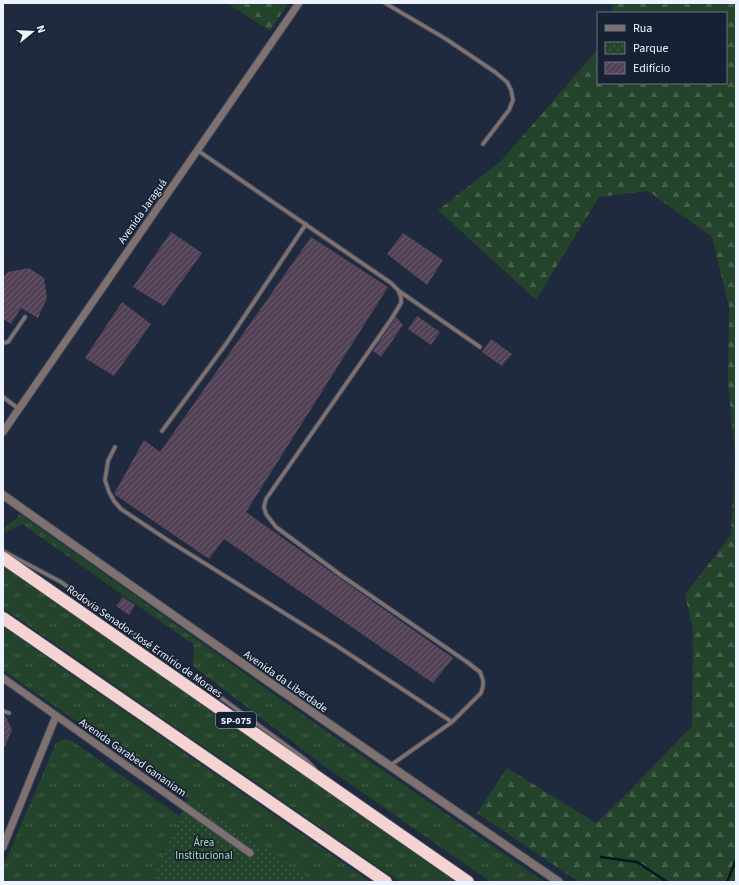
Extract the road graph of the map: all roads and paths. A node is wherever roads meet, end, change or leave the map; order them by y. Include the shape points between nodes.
1 (299, 3) edge
2 (385, 3) edge
3 (483, 144) dead end
4 (197, 150) junction
5 (306, 224) junction
6 (398, 290) junction
7 (25, 317) dead end
8 (3, 344) edge
9 (480, 347) dead end
10 (3, 397) edge
11 (19, 409) junction
12 (162, 431) dead end
13 (3, 432) edge
14 (115, 447) dead end
15 (3, 495) edge
16 (3, 551) edge
17 (3, 558) edge
18 (3, 618) edge
19 (3, 678) edge
20 (3, 711) edge
21 (9, 713) dead end
22 (56, 716) junction
23 (452, 722) junction
24 (390, 766) junction
25 (337, 791) junction
26 (3, 847) edge
27 (250, 853) dead end
28 (386, 882) edge
29 (468, 882) edge
30 (559, 882) edge

1 - 4 street, Avenida Jaraguá
2 - 3 lane via 446,40 507,82 513,100 509,110
4 - 5 lane
4 - 11 street, Avenida Jaraguá
5 - 6 lane via 385,278
5 - 12 lane via 226,344
6 - 9 lane
6 - 23 lane via 401,303 392,318 266,499 264,506 266,514 276,527 480,672 483,680 480,693
7 - 8 lane via 8,342
10 - 11 lane
11 - 13 street, Avenida Jaraguá
14 - 23 lane via 108,461 105,480 109,492 121,509
15 - 24 street, Avenida da Liberdade
16 - 25 lane via 61,582 138,637 306,760
17 - 25 highway, Rodovia Senador José Ermírio de Moraes / SP-075
18 - 28 highway
19 - 22 street, Avenida Garabed Gananiam
20 - 21 lane
22 - 26 street
22 - 27 street, Avenida Garabed Gananiam
23 - 24 lane
24 - 30 street, Avenida da Liberdade
25 - 29 highway, Rodovia Senador José Ermírio de Moraes / SP-075

